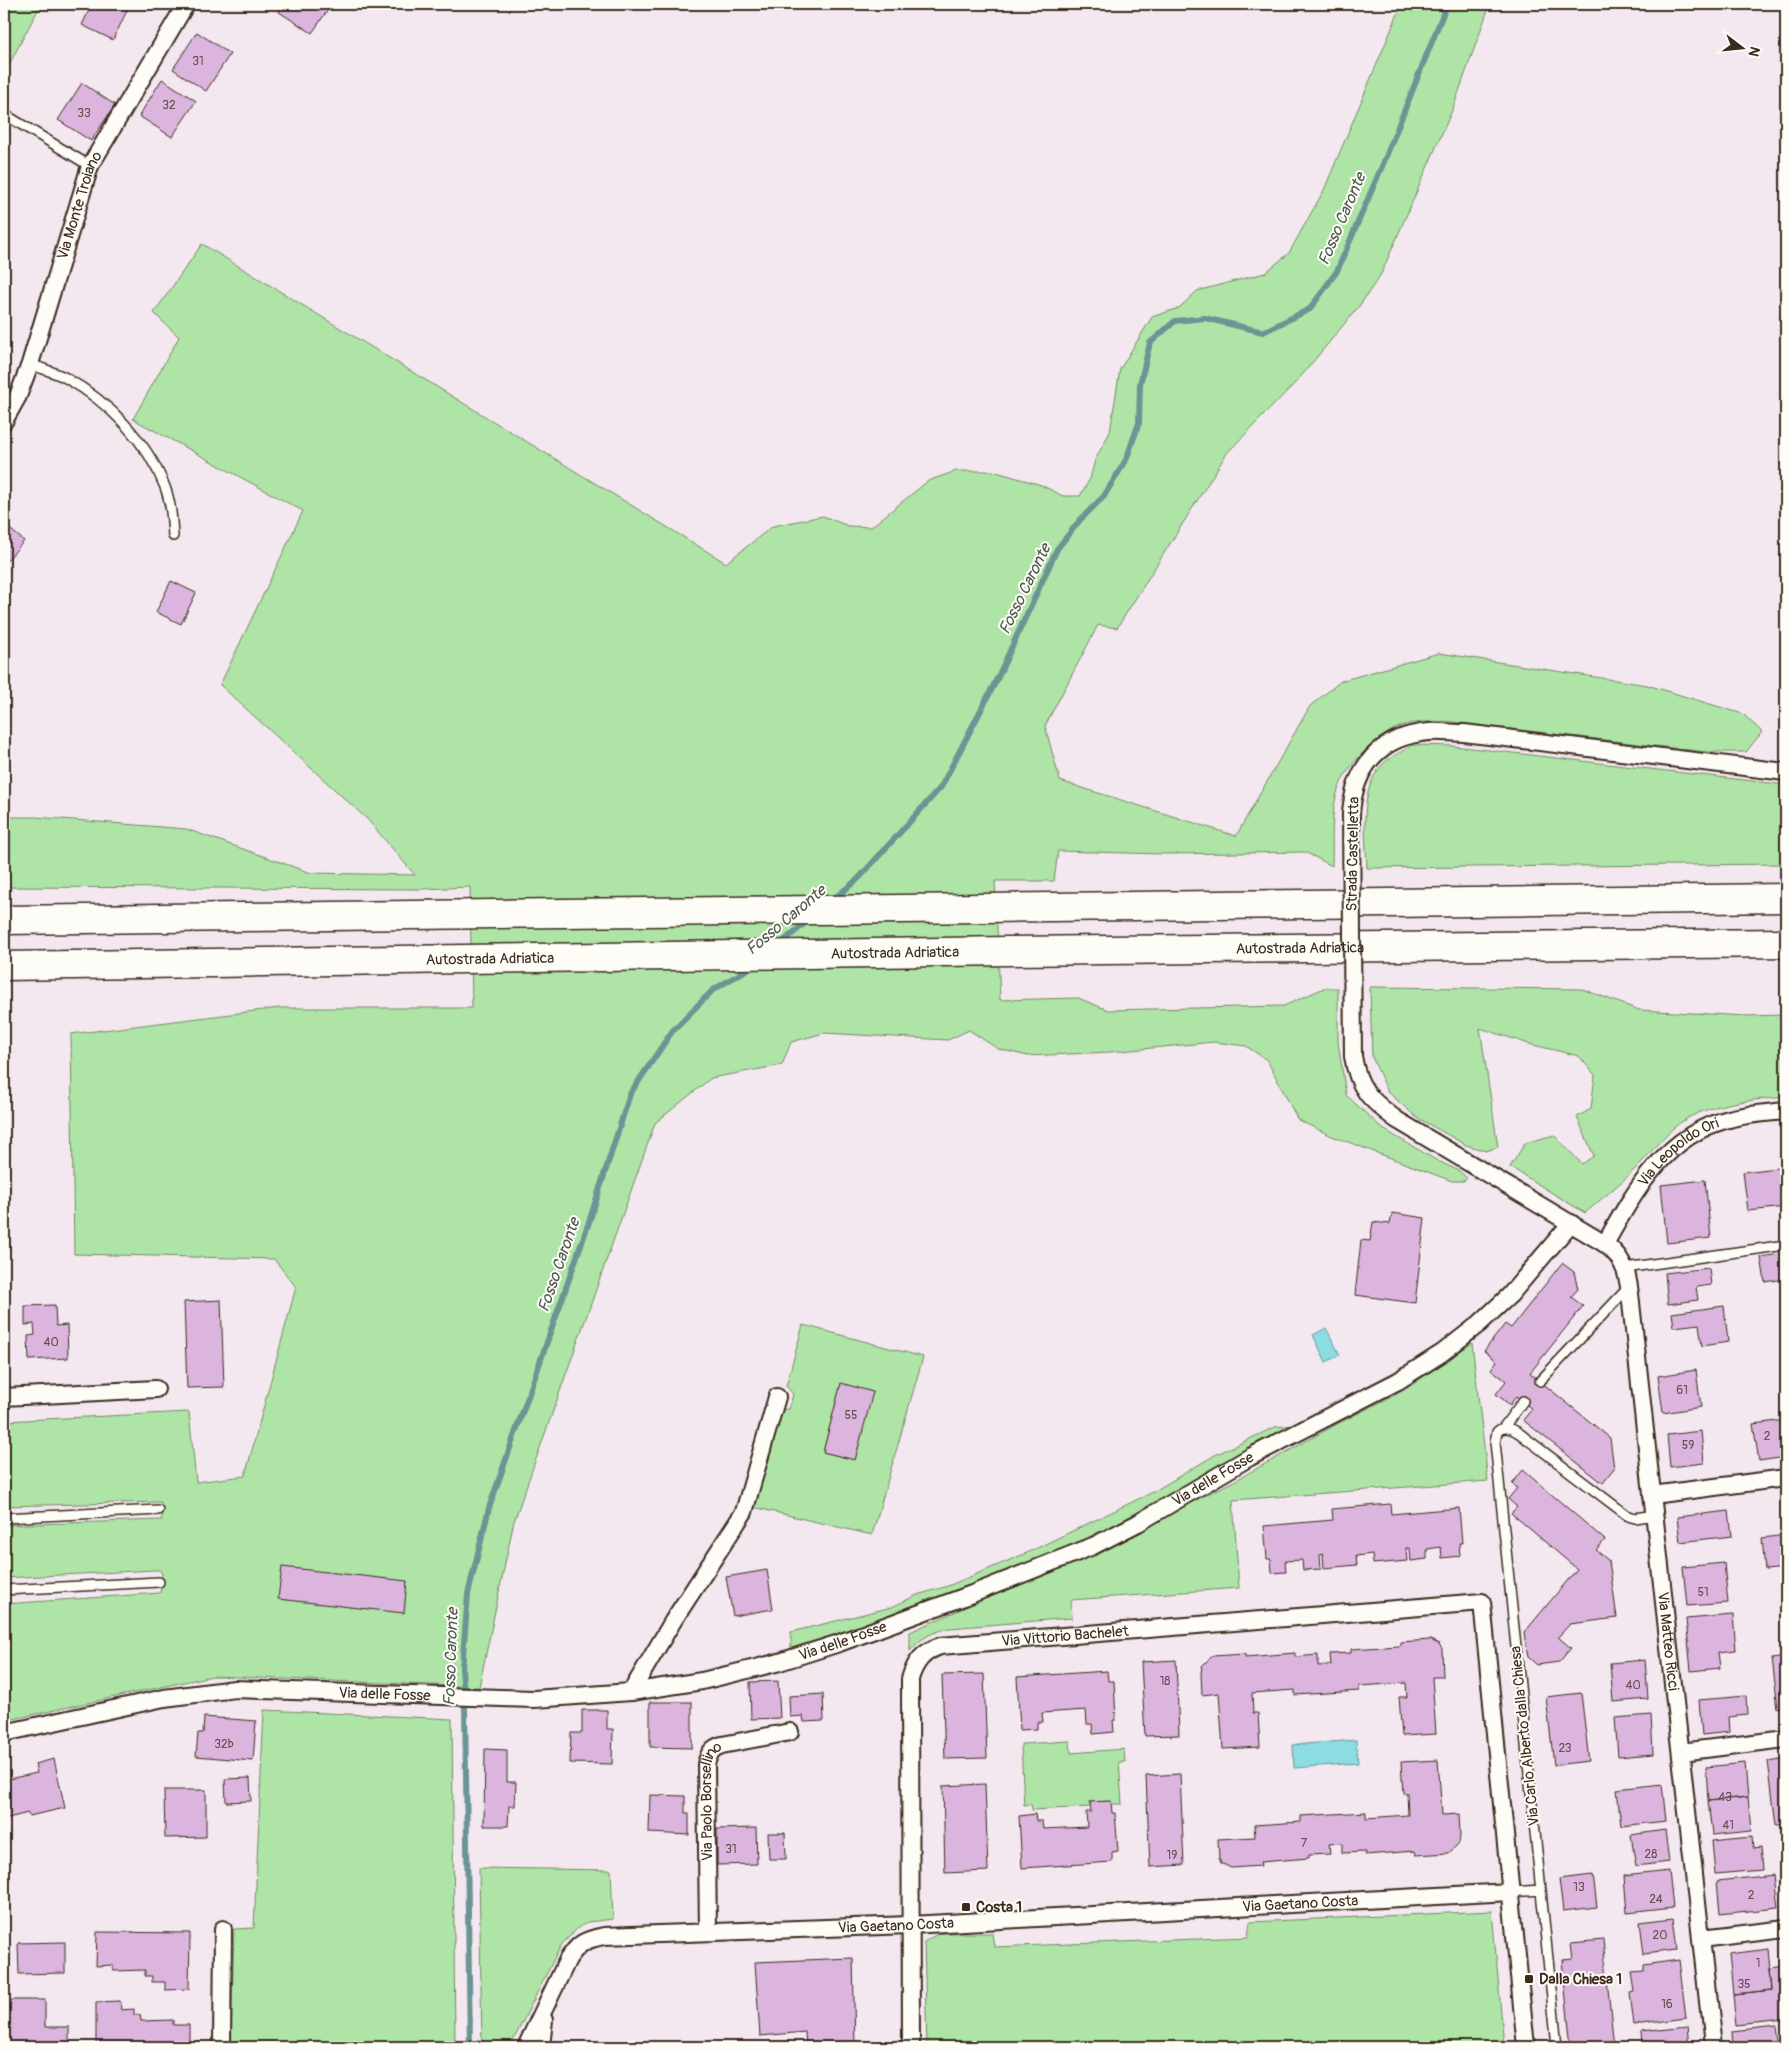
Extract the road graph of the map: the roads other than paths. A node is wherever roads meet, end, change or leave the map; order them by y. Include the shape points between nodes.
1 (186, 4) edge
2 (4, 114) edge
3 (90, 166) junction
4 (30, 364) junction
5 (4, 421) edge
6 (173, 536) dead end
7 (1786, 772) edge
8 (1786, 898) edge
9 (4, 920) edge
10 (1786, 943) edge
11 (4, 966) edge
12 (1786, 1111) edge
13 (1571, 1223) junction
14 (1605, 1244) junction
15 (1786, 1245) edge
16 (1625, 1268) junction
17 (1629, 1287) junction
18 (1540, 1381) dead end
19 (156, 1389) dead end
20 (4, 1397) edge
21 (778, 1397) dead end
22 (1522, 1401) dead end
23 (1504, 1428) junction
24 (1786, 1478) edge
25 (1652, 1495) junction
26 (158, 1510) dead end
27 (1654, 1515) junction
28 (4, 1518) edge
29 (159, 1582) dead end
30 (4, 1590) edge
31 (1482, 1602) joint
32 (631, 1692) junction
33 (790, 1732) dead end
34 (4, 1733) edge
35 (1786, 1739) edge
36 (1681, 1752) junction
37 (1541, 1890) junction
38 (1510, 1892) junction
39 (910, 1925) junction
40 (223, 1929) dead end
41 (1786, 1929) edge
42 (708, 1932) junction
43 (1701, 1939) junction
44 (546, 2008) junction
45 (222, 2047) edge
46 (526, 2047) edge
47 (541, 2047) edge
48 (911, 2047) edge
49 (1526, 2047) edge
50 (1557, 2047) edge
51 (1713, 2047) edge

1 - 3 street, Via Monte Troiano
2 - 3 lane
3 - 4 street, Via Monte Troiano
4 - 5 street, Via Monte Troiano
4 - 6 lane via 65,378 100,400 133,433 155,464 165,488
7 - 13 street, Strada Castelletta, bridge via 1430,732 1397,740 1371,758 1362,769 1356,782 1351,814 1353,1056 1364,1091 1376,1105 1397,1120
8 - 9 highway
10 - 11 highway, Autostrada Adriatica
12 - 14 street, Via Leopoldo Ori via 1729,1119 1697,1131 1683,1141 1648,1174
13 - 14 street, Strada Castelletta
13 - 32 street, Via delle Fosse via 1510,1294 1442,1353 1398,1381 1259,1453 1093,1546 910,1618 776,1664 702,1681
14 - 16 street, Via Matteo Ricci via 1621,1259
15 - 16 lane
16 - 17 street, Via Matteo Ricci
17 - 18 lane
17 - 25 street, Via Matteo Ricci
19 - 20 street
21 - 32 street via 744,1512
22 - 23 lane, Via Carlo Alberto dalla Chiesa
23 - 27 lane via 1519,1433 1628,1516
23 - 37 lane, Via Carlo Alberto dalla Chiesa via 1497,1432 1496,1442
24 - 25 street
25 - 27 street, Via Matteo Ricci
26 - 28 lane
27 - 36 street, Via Matteo Ricci
29 - 30 lane
31 - 38 street, Via Carlo Alberto dalla Chiesa
31 - 39 street, Via Vittorio Bachelet via 940,1646 930,1650 914,1666 910,1679
32 - 34 street, Via delle Fosse via 534,1699 235,1689 164,1698
33 - 42 street, Via Paolo Borsellino via 714,1747 708,1754
35 - 36 street
36 - 43 street, Via Matteo Ricci
37 - 38 lane
37 - 50 lane, Via Carlo Alberto dalla Chiesa
38 - 39 street, Via Gaetano Costa
38 - 49 street, Via Carlo Alberto dalla Chiesa
39 - 42 street, Via Gaetano Costa
39 - 48 street, Via Vittorio Bachelet
40 - 45 street
41 - 43 street
42 - 44 street, Via Gaetano Costa via 604,1936 581,1942 568,1959
43 - 51 street, Via Matteo Ricci
44 - 46 street, Via Gaetano Costa
44 - 47 street

